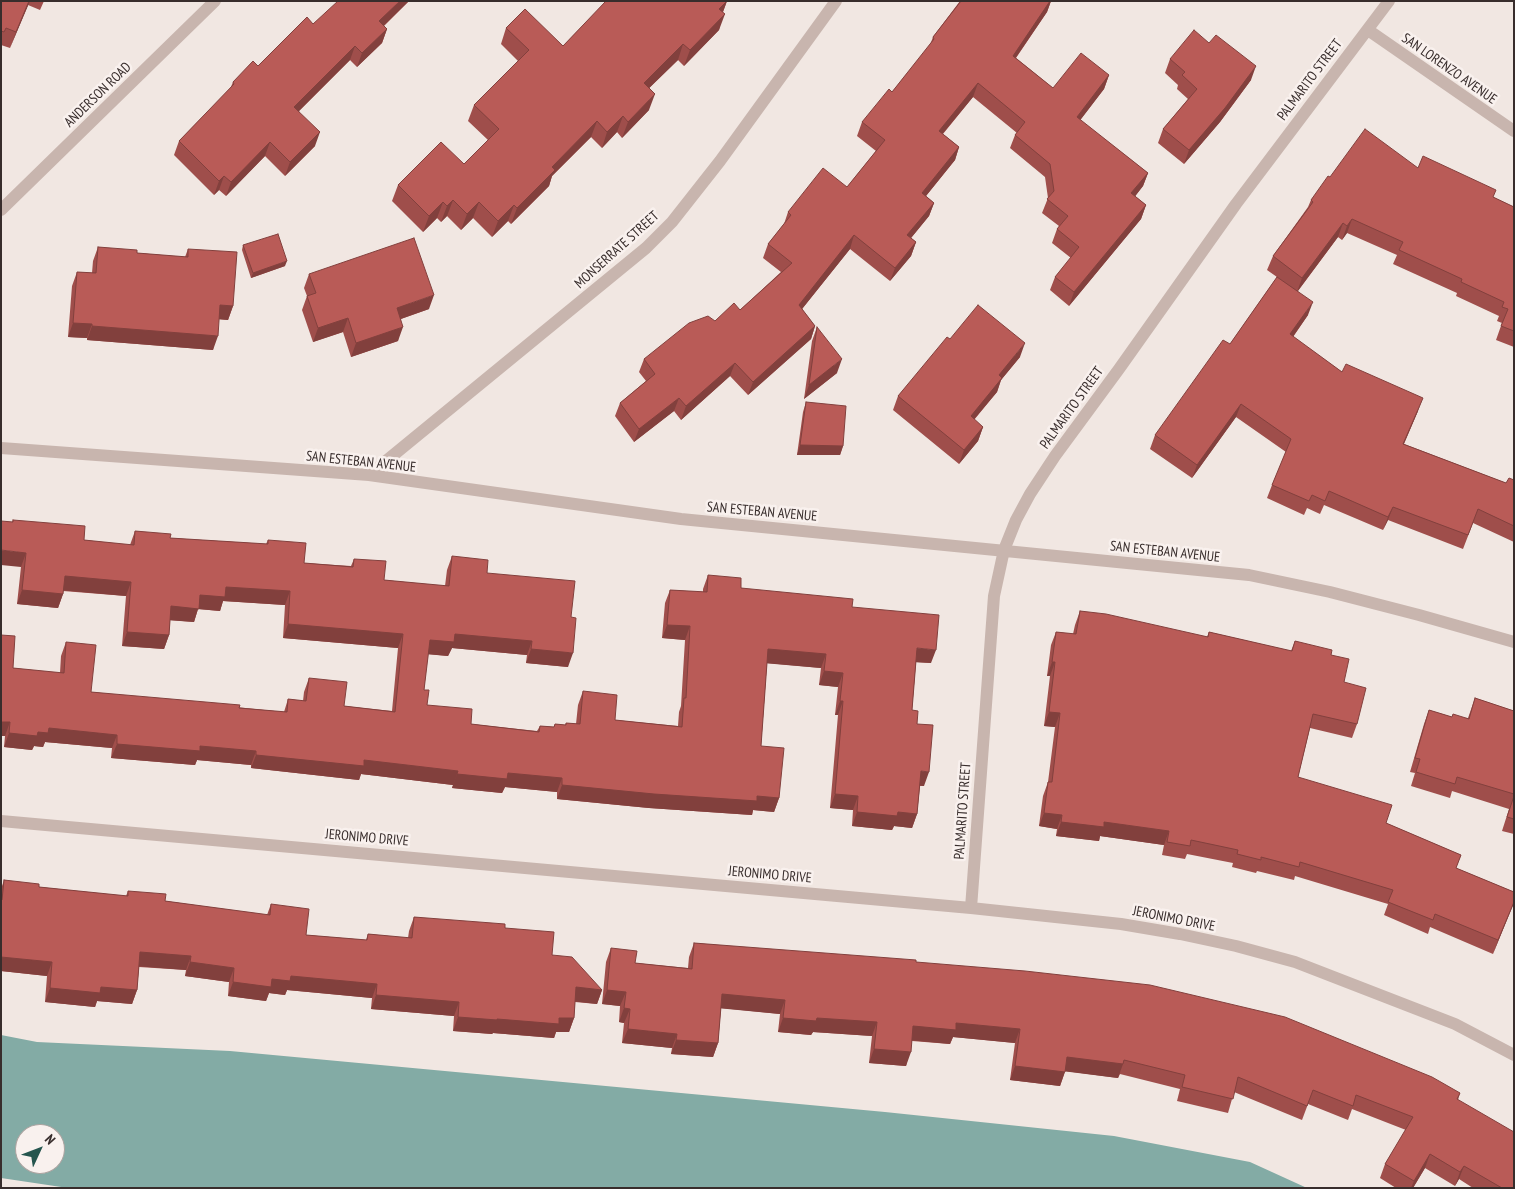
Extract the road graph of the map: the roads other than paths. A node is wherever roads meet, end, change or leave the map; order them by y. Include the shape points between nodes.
1 (215, 1) edge
2 (836, 1) edge
3 (1389, 1) edge
4 (1368, 30) junction
5 (1514, 131) edge
6 (1, 210) edge
7 (1, 448) edge
8 (369, 476) junction
9 (1004, 550) junction
10 (1514, 642) edge
11 (1, 821) edge
12 (971, 908) junction
13 (1514, 1055) edge

1 - 6 street, ANDERSON ROAD
2 - 8 street, MONSERRATE STREET via 720,162 672,222 646,248
3 - 4 street, PALMARITO STREET
4 - 5 street, SAN LORENZO AVENUE
4 - 9 street, PALMARITO STREET via 1236,204 1055,456 1030,494
7 - 8 street, SAN ESTEBAN AVENUE
8 - 9 street, SAN ESTEBAN AVENUE via 681,519
9 - 10 street, SAN ESTEBAN AVENUE via 1249,575 1420,614
9 - 12 street, PALMARITO STREET via 994,596
11 - 12 street, JERONIMO DRIVE
12 - 13 street, JERONIMO DRIVE via 1121,924 1236,946 1347,981 1455,1024

